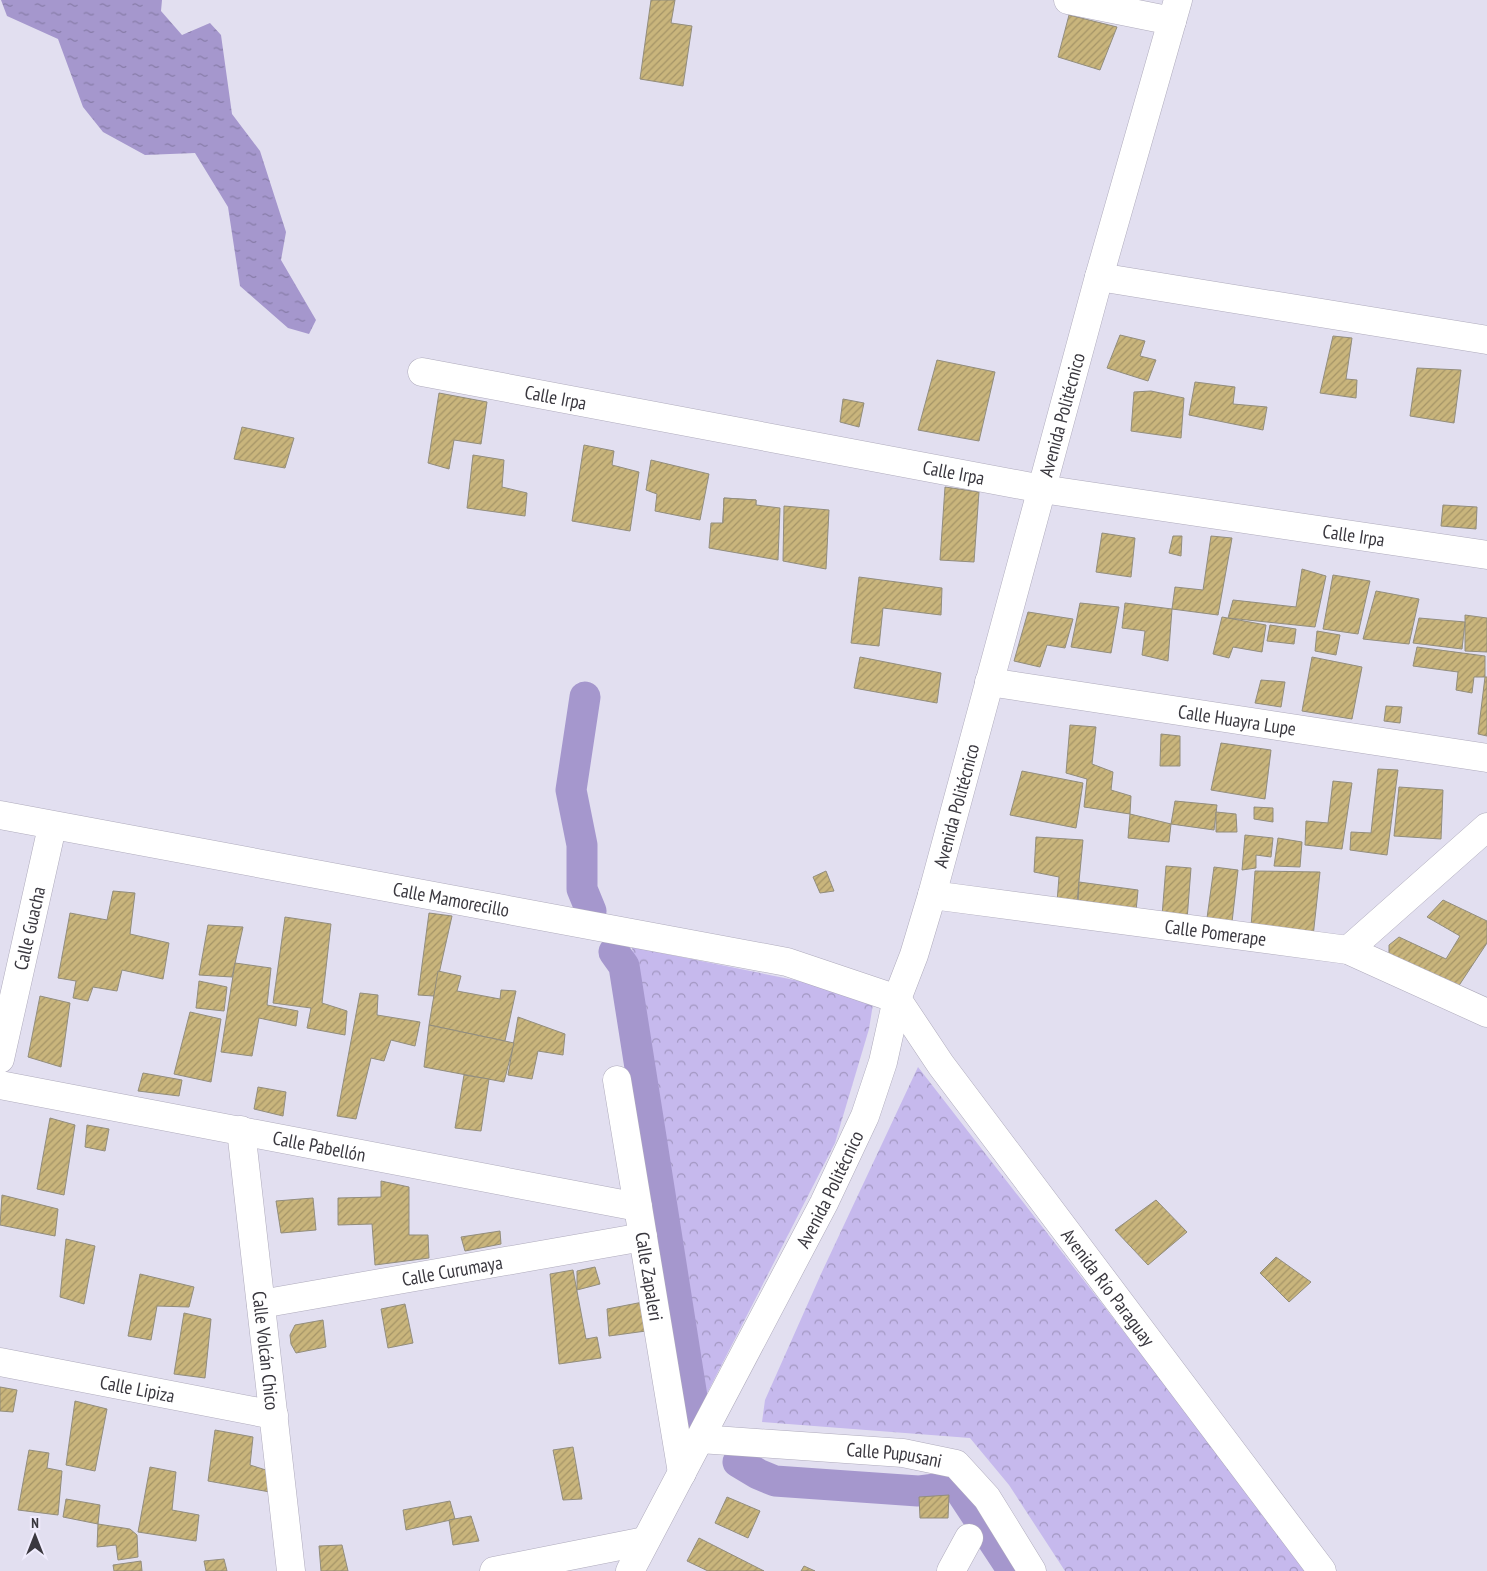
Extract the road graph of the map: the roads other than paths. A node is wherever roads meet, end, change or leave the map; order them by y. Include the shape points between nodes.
1 (1068, 0) edge
2 (1175, 10) edge
3 (1098, 277) junction
4 (1487, 340) edge
5 (422, 372) dead end
6 (1042, 489) junction
7 (1487, 555) edge
8 (989, 682) junction
9 (1487, 758) edge
10 (0, 815) edge
11 (52, 827) junction
12 (1487, 827) edge
13 (932, 895) junction
14 (1348, 950) junction
15 (897, 999) junction
16 (1487, 1013) edge
17 (0, 1059) edge
18 (617, 1080) dead end
19 (0, 1085) edge
20 (241, 1130) junction
21 (638, 1207) junction
22 (643, 1237) junction
23 (261, 1304) junction
24 (0, 1362) edge
25 (274, 1415) junction
26 (700, 1438) junction
27 (682, 1473) junction
28 (969, 1538) dead end
29 (645, 1541) junction
30 (291, 1571) edge
31 (494, 1571) edge
32 (630, 1571) edge
33 (951, 1571) edge
34 (1032, 1571) edge
35 (1322, 1571) edge

1 - 2 street
2 - 3 street, Avenida Politécnico
3 - 4 street
3 - 6 street, Avenida Politécnico
5 - 6 street, Calle Irpa
6 - 7 street, Calle Irpa
6 - 8 street, Avenida Politécnico
8 - 9 street, Calle Huayra Lupe
8 - 13 street, Avenida Politécnico
10 - 11 street, Calle Mamorecillo
11 - 15 street, Calle Mamorecillo via 787,962
11 - 17 street, Calle Guacha
12 - 14 street
13 - 14 street, Calle Pomerape
13 - 15 street, Avenida Politécnico
14 - 16 street, Calle Pomerape
15 - 26 street, Avenida Politécnico via 883,1062 865,1116 824,1204
15 - 35 street, Avenida Río Paraguay via 941,1065
18 - 21 street, Calle Zapaleri
19 - 20 street, Calle Pabellón
20 - 21 street, Calle Pabellón
20 - 23 street, Calle Volcán Chico
21 - 22 street, Calle Zapaleri
22 - 23 street, Calle Curumaya
22 - 27 street, Calle Zapaleri
23 - 25 street, Calle Volcán Chico
24 - 25 street, Calle Lipiza
25 - 30 street, Calle Volcán Chico
26 - 27 street, Avenida Politécnico
26 - 34 street, Calle Pupusani via 902,1453 956,1464 987,1498
27 - 29 street, Avenida Politécnico
28 - 33 street
29 - 31 street
29 - 32 street, Avenida Politécnico

